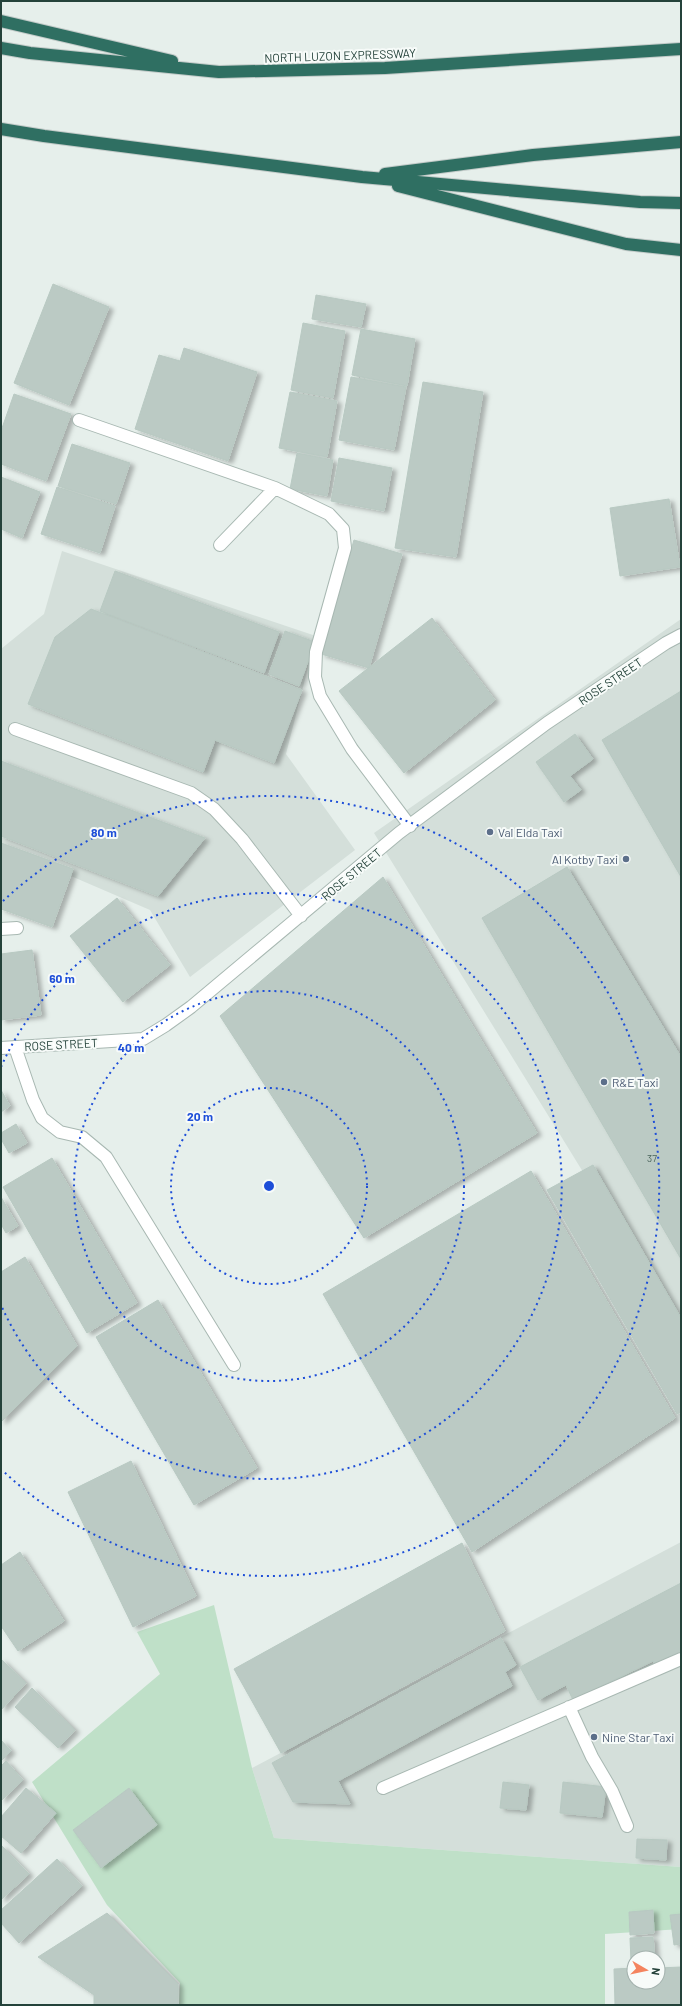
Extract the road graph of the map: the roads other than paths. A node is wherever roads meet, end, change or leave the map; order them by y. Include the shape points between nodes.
1 (1, 21) edge
2 (1, 48) edge
3 (681, 49) edge
4 (220, 72) junction
5 (1, 129) edge
6 (681, 142) edge
7 (362, 177) junction
8 (681, 203) edge
9 (681, 250) edge
10 (79, 420) dead end
11 (275, 488) junction
12 (220, 546) dead end
13 (681, 635) edge
14 (15, 729) dead end
15 (410, 826) junction
16 (300, 916) junction
17 (17, 928) dead end
18 (1, 930) edge
19 (15, 1047) junction
20 (1, 1048) edge
21 (234, 1365) dead end
22 (681, 1660) edge
23 (569, 1707) junction
24 (383, 1788) dead end
25 (627, 1826) dead end

1 - 4 highway
2 - 4 highway, NORTH LUZON EXPRESSWAY
3 - 4 highway, NORTH LUZON EXPRESSWAY via 385,68
5 - 7 highway
6 - 7 highway via 533,155
7 - 8 highway via 640,202
7 - 9 highway via 626,244
10 - 11 street
11 - 12 street
11 - 15 street via 329,514 343,529 345,548 316,652 315,677 329,713 352,749
13 - 15 street, ROSE STREET via 548,723
14 - 16 street via 191,793 214,809 242,839
15 - 16 street, ROSE STREET
16 - 19 street, ROSE STREET via 191,1007 143,1039
17 - 18 street
19 - 20 street, ROSE STREET
19 - 21 street via 33,1100 42,1118 60,1132 82,1137 106,1157
22 - 23 street
23 - 24 street
23 - 25 street

